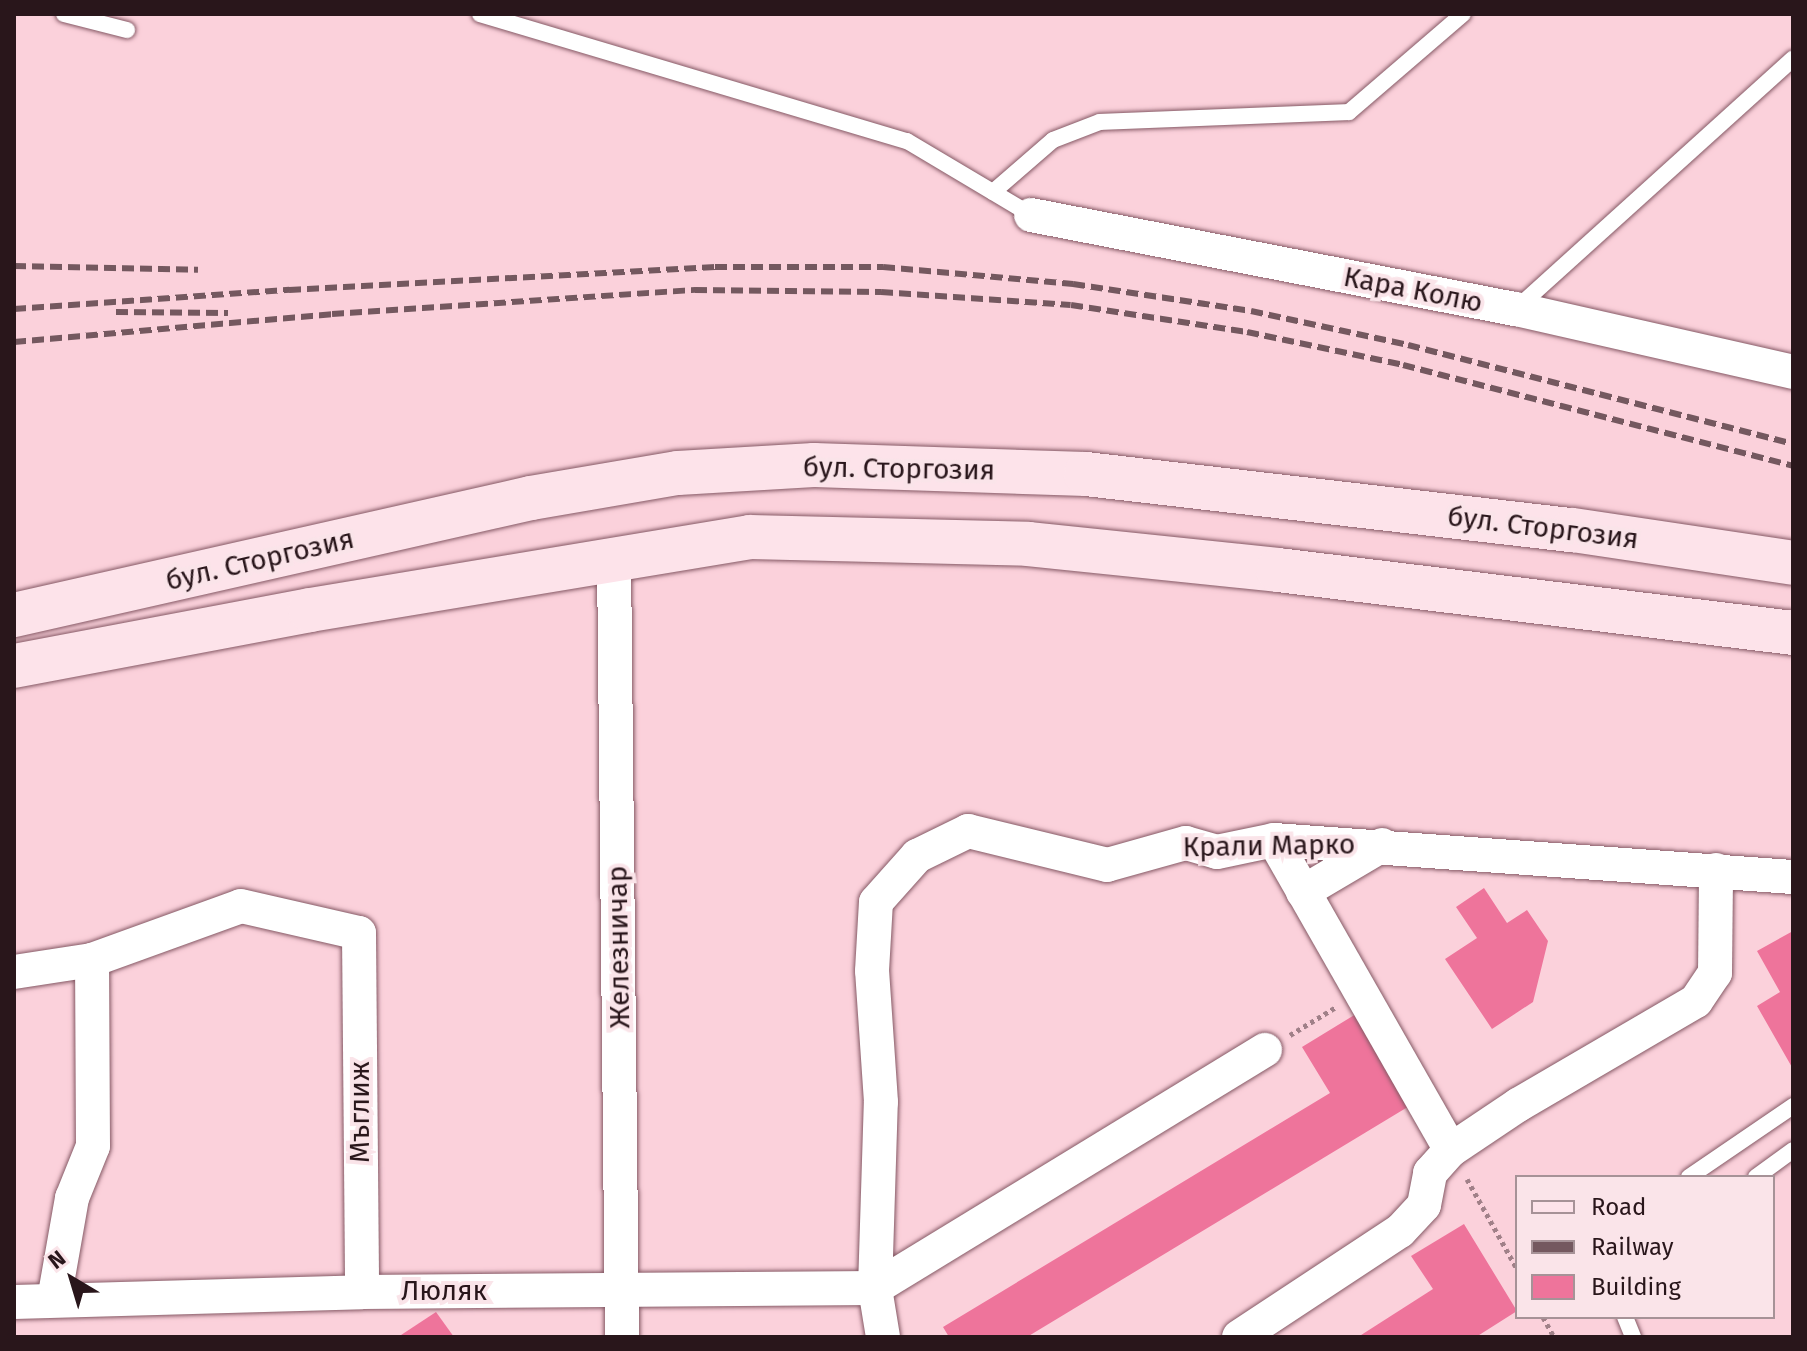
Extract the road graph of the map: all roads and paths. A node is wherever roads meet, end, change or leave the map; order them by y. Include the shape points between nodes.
1 (64, 14) edge
2 (480, 14) edge
3 (1463, 14) edge
4 (127, 30) dead end
5 (1793, 59) edge
6 (993, 192) junction
7 (1031, 215) joint
8 (1516, 309) junction
9 (1793, 372) edge
10 (614, 557) junction
11 (1793, 563) edge
12 (14, 615) edge
13 (1793, 633) edge
14 (14, 666) edge
15 (1274, 840) junction
16 (1382, 845) junction
17 (1716, 870) junction
18 (1793, 877) edge
19 (1303, 892) junction
20 (92, 960) junction
21 (14, 972) edge
22 (1359, 993) junction
23 (1265, 1050) joint
24 (1793, 1106) edge
25 (1451, 1150) junction
26 (1793, 1150) edge
27 (1692, 1175) edge
28 (1759, 1175) edge
29 (1515, 1265) edge
30 (875, 1288) junction
31 (623, 1290) junction
32 (362, 1292) junction
33 (54, 1300) junction
34 (14, 1302) edge
35 (1544, 1319) edge
36 (622, 1337) edge
37 (883, 1337) edge
38 (1239, 1337) edge
39 (1554, 1337) edge

1 - 4 lane
2 - 6 lane via 907,141
3 - 6 lane via 1349,112 1100,122 1053,140
5 - 8 lane
6 - 7 lane
7 - 8 street, Кара Колю
8 - 9 street, Кара Колю
10 - 13 main road, бул. Сторгозия via 750,537 1028,544
10 - 14 main road, бул. Сторгозия
10 - 31 street, Железничар
11 - 12 main road, бул. Сторгозия via 1573,530 1086,474 814,465 678,473 531,498
15 - 16 street, Крали Марко
15 - 19 street
15 - 30 street, Крали Марко via 1217,852 1186,843 1107,865 968,831 917,856 876,902 872,971 881,1102
16 - 17 street, Крали Марко
16 - 19 street
17 - 18 street, Крали Марко
17 - 25 street via 1715,973 1696,1001
19 - 22 street
20 - 21 street
20 - 32 street, Мъглиж via 241,906 359,933
20 - 33 street via 93,1146 72,1198
22 - 23 path
22 - 25 street
23 - 30 street
24 - 27 lane
25 - 29 path
25 - 38 street via 1430,1173 1424,1205 1400,1231
26 - 28 lane
30 - 31 street, Люляк
30 - 37 street, Крали Марко
31 - 32 street, Люляк
31 - 36 street, Железничар
32 - 33 street, Люляк
33 - 34 street, Люляк
35 - 39 path

